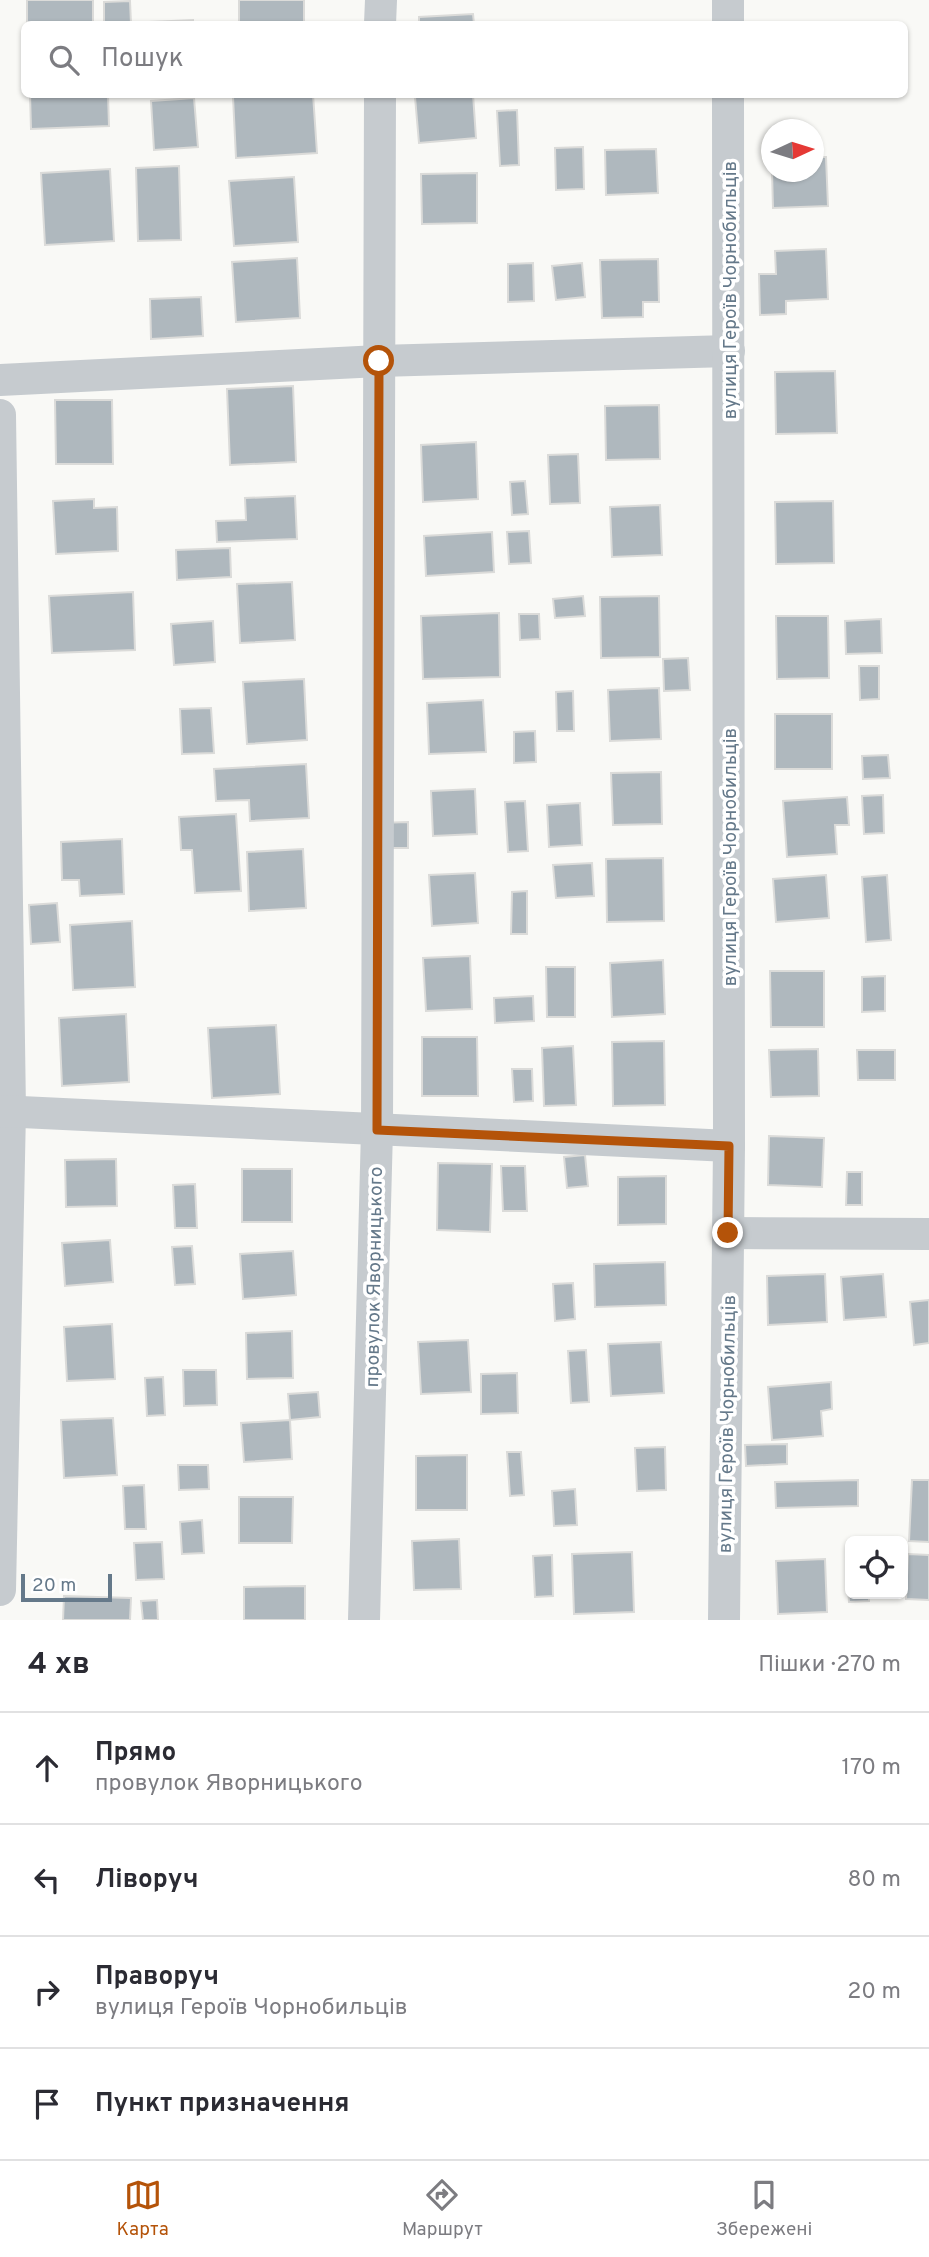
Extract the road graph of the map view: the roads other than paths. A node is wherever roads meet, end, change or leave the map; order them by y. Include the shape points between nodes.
1 (381, 0) edge
2 (728, 0) edge
3 (380, 21) edge
4 (728, 21) edge
5 (380, 98) edge
6 (728, 98) edge
7 (729, 351) junction
8 (379, 361) junction
9 (0, 380) edge
10 (0, 415) edge
11 (5, 1111) edge
12 (377, 1130) junction
13 (729, 1146) junction
14 (728, 1233) junction
15 (929, 1234) edge
16 (0, 1590) edge
17 (364, 1620) edge
18 (724, 1620) edge

1 - 3 street
2 - 4 street
5 - 8 street, провулок Яворницького
6 - 7 street, вулиця Героїв Чорнобильців
7 - 8 street
7 - 13 street, вулиця Героїв Чорнобильців
8 - 9 street
8 - 12 street, провулок Яворницького
10 - 11 street
11 - 12 street
11 - 16 street
12 - 13 street
12 - 17 street, провулок Яворницького
13 - 14 street, вулиця Героїв Чорнобильців
14 - 15 street
14 - 18 street, вулиця Героїв Чорнобильців

